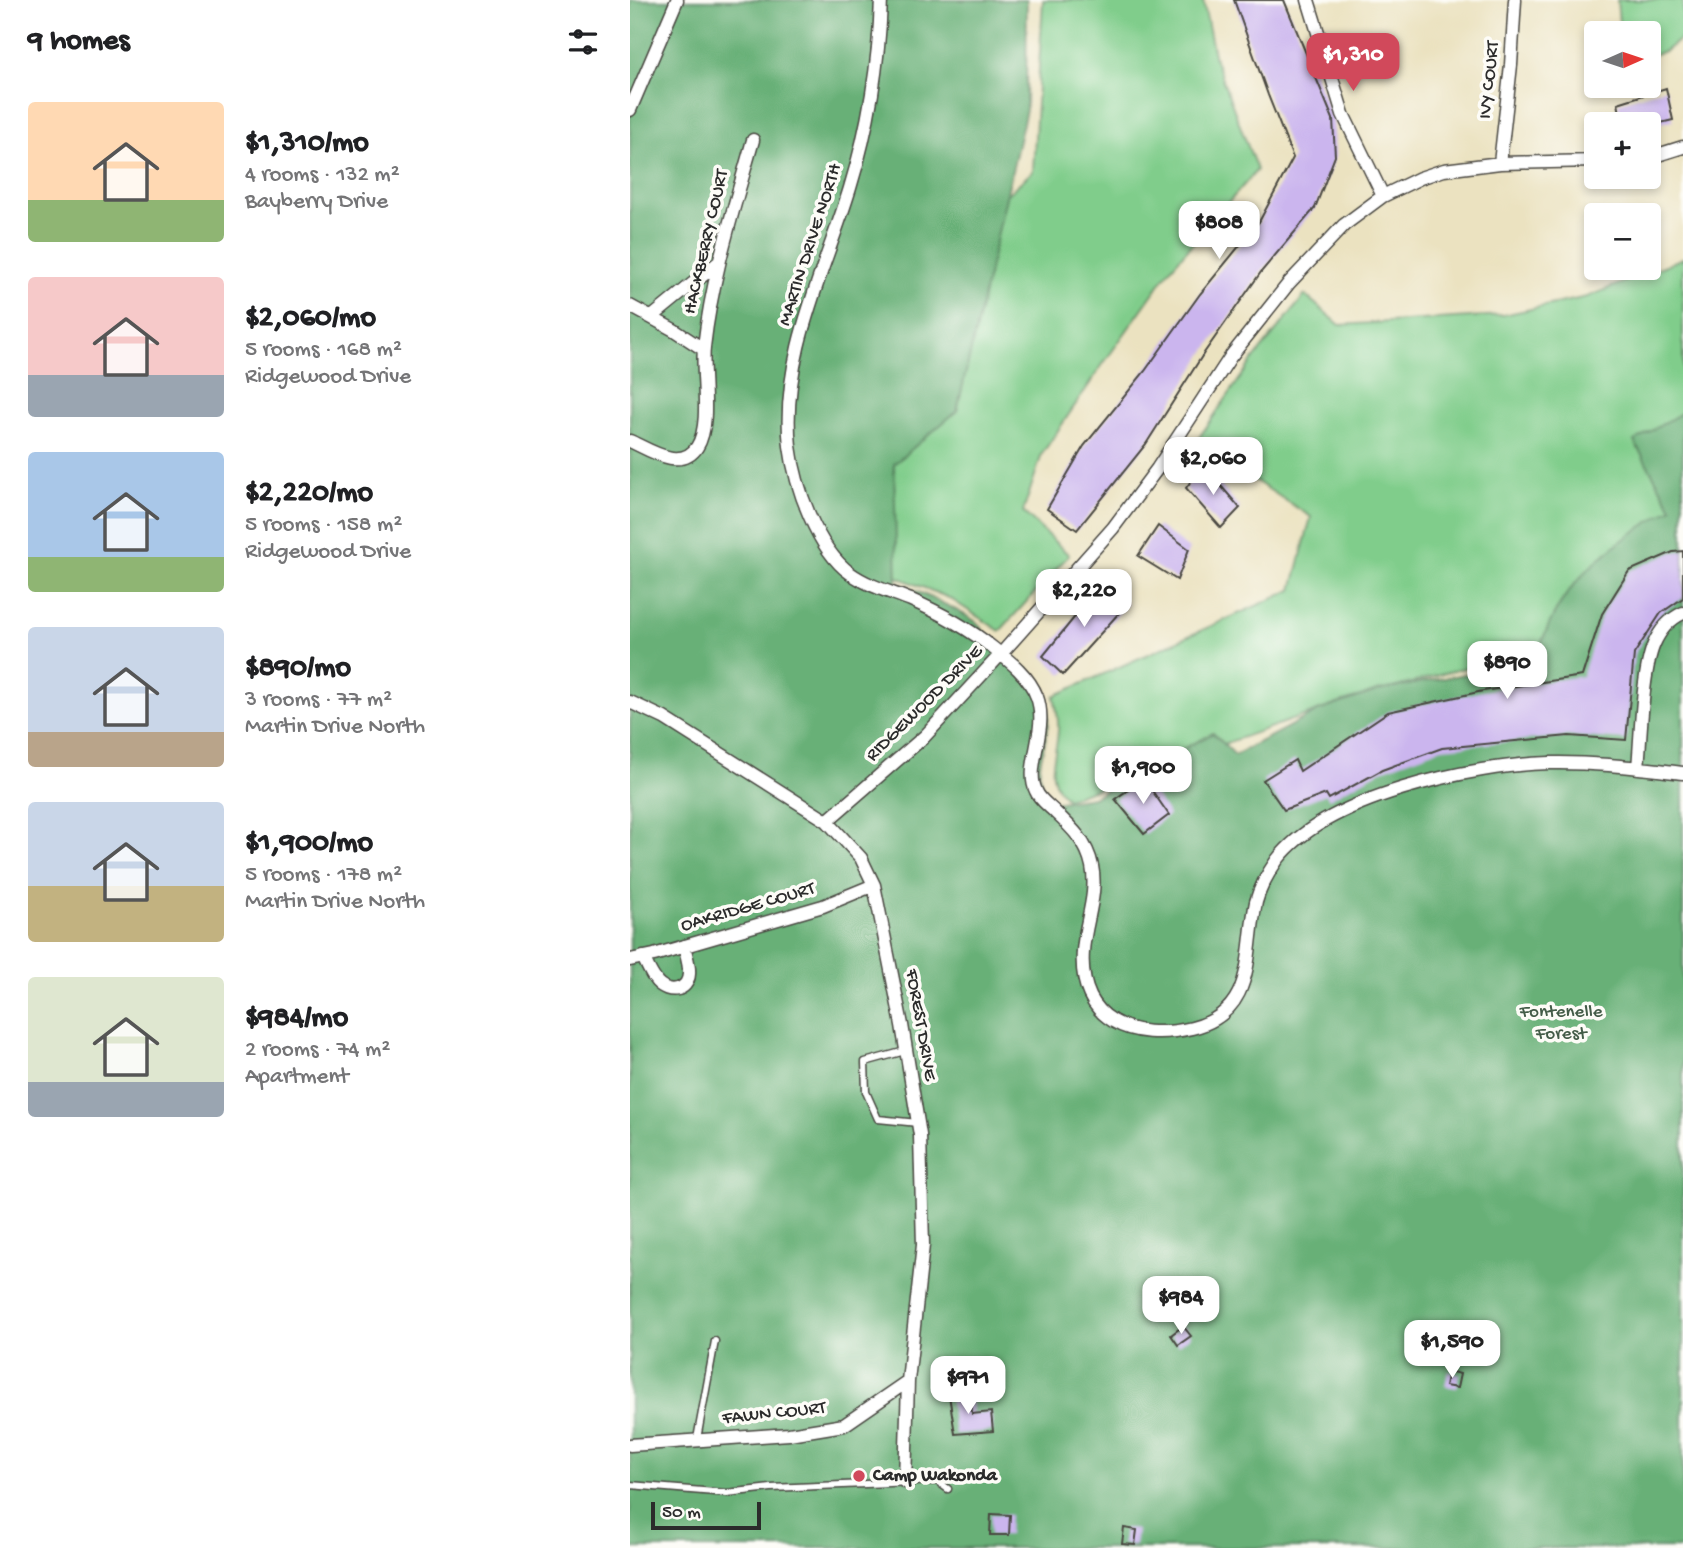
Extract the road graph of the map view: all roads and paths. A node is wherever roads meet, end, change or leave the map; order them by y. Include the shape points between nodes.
1 (677, 0) edge
2 (881, 0) edge
3 (1308, 0) edge
4 (1515, 0) edge
5 (630, 110) edge
6 (753, 139) dead end
7 (1683, 147) edge
8 (1661, 154) edge
9 (1584, 161) edge
10 (1500, 163) junction
11 (1383, 195) junction
12 (718, 263) junction
13 (630, 306) edge
14 (652, 317) junction
15 (703, 349) junction
16 (630, 441) edge
17 (1683, 613) edge
18 (1001, 654) junction
19 (630, 702) edge
20 (1638, 768) junction
21 (1683, 773) edge
22 (827, 821) junction
23 (874, 885) junction
24 (684, 946) junction
25 (636, 958) edge
26 (905, 1051) junction
27 (918, 1123) junction
28 (715, 1341) dead end
29 (908, 1381) junction
30 (696, 1441) junction
31 (630, 1445) edge
32 (905, 1482) junction
33 (630, 1485) edge
34 (948, 1489) dead end

1 - 5 street
2 - 18 street, MARTIN DRIVE NORTH via 877,61 862,148 802,332 790,408 791,452 817,530 838,562 867,583 944,615
3 - 11 street via 1343,114
4 - 10 street, IVY COURT
6 - 12 street, HACKBERRY COURT
7 - 8 street
9 - 10 street, RIDGEWOOD DRIVE
10 - 11 street, RIDGEWOOD DRIVE via 1444,170
11 - 18 street, RIDGEWOOD DRIVE via 1344,225 1289,283 1231,356 1112,528
12 - 14 street
12 - 15 street, HACKBERRY COURT
13 - 14 street
14 - 15 street
15 - 16 street, HACKBERRY COURT via 705,421 697,448 683,457 660,457
17 - 20 street via 1661,630 1649,658
18 - 20 street, MARTIN DRIVE NORTH via 1030,683 1037,698 1041,731 1033,766 1036,792 1081,838 1093,869 1083,949 1087,988 1099,1010 1127,1029 1192,1028 1226,1010 1246,976 1257,900 1265,879 1292,844 1338,814 1421,783 1486,769 1547,763
18 - 22 street, RIDGEWOOD DRIVE via 925,736
19 - 22 street, FOREST DRIVE via 664,718
20 - 21 street, MARTIN DRIVE NORTH
22 - 23 street, FOREST DRIVE via 861,858
23 - 24 street, OAKRIDGE COURT via 823,906
23 - 26 street, FOREST DRIVE
24 - 25 street, OAKRIDGE COURT
24 - 25 street via 689,974 688,982 679,989 669,990 657,982
26 - 27 street, FOREST DRIVE
26 - 27 lane via 865,1062 866,1093 878,1119
27 - 29 street, FOREST DRIVE via 923,1245
28 - 30 lane
29 - 30 street, FAWN COURT via 845,1425
29 - 32 street, FOREST DRIVE
30 - 31 street, FAWN COURT
32 - 33 lane via 727,1493
32 - 34 lane via 937,1481

